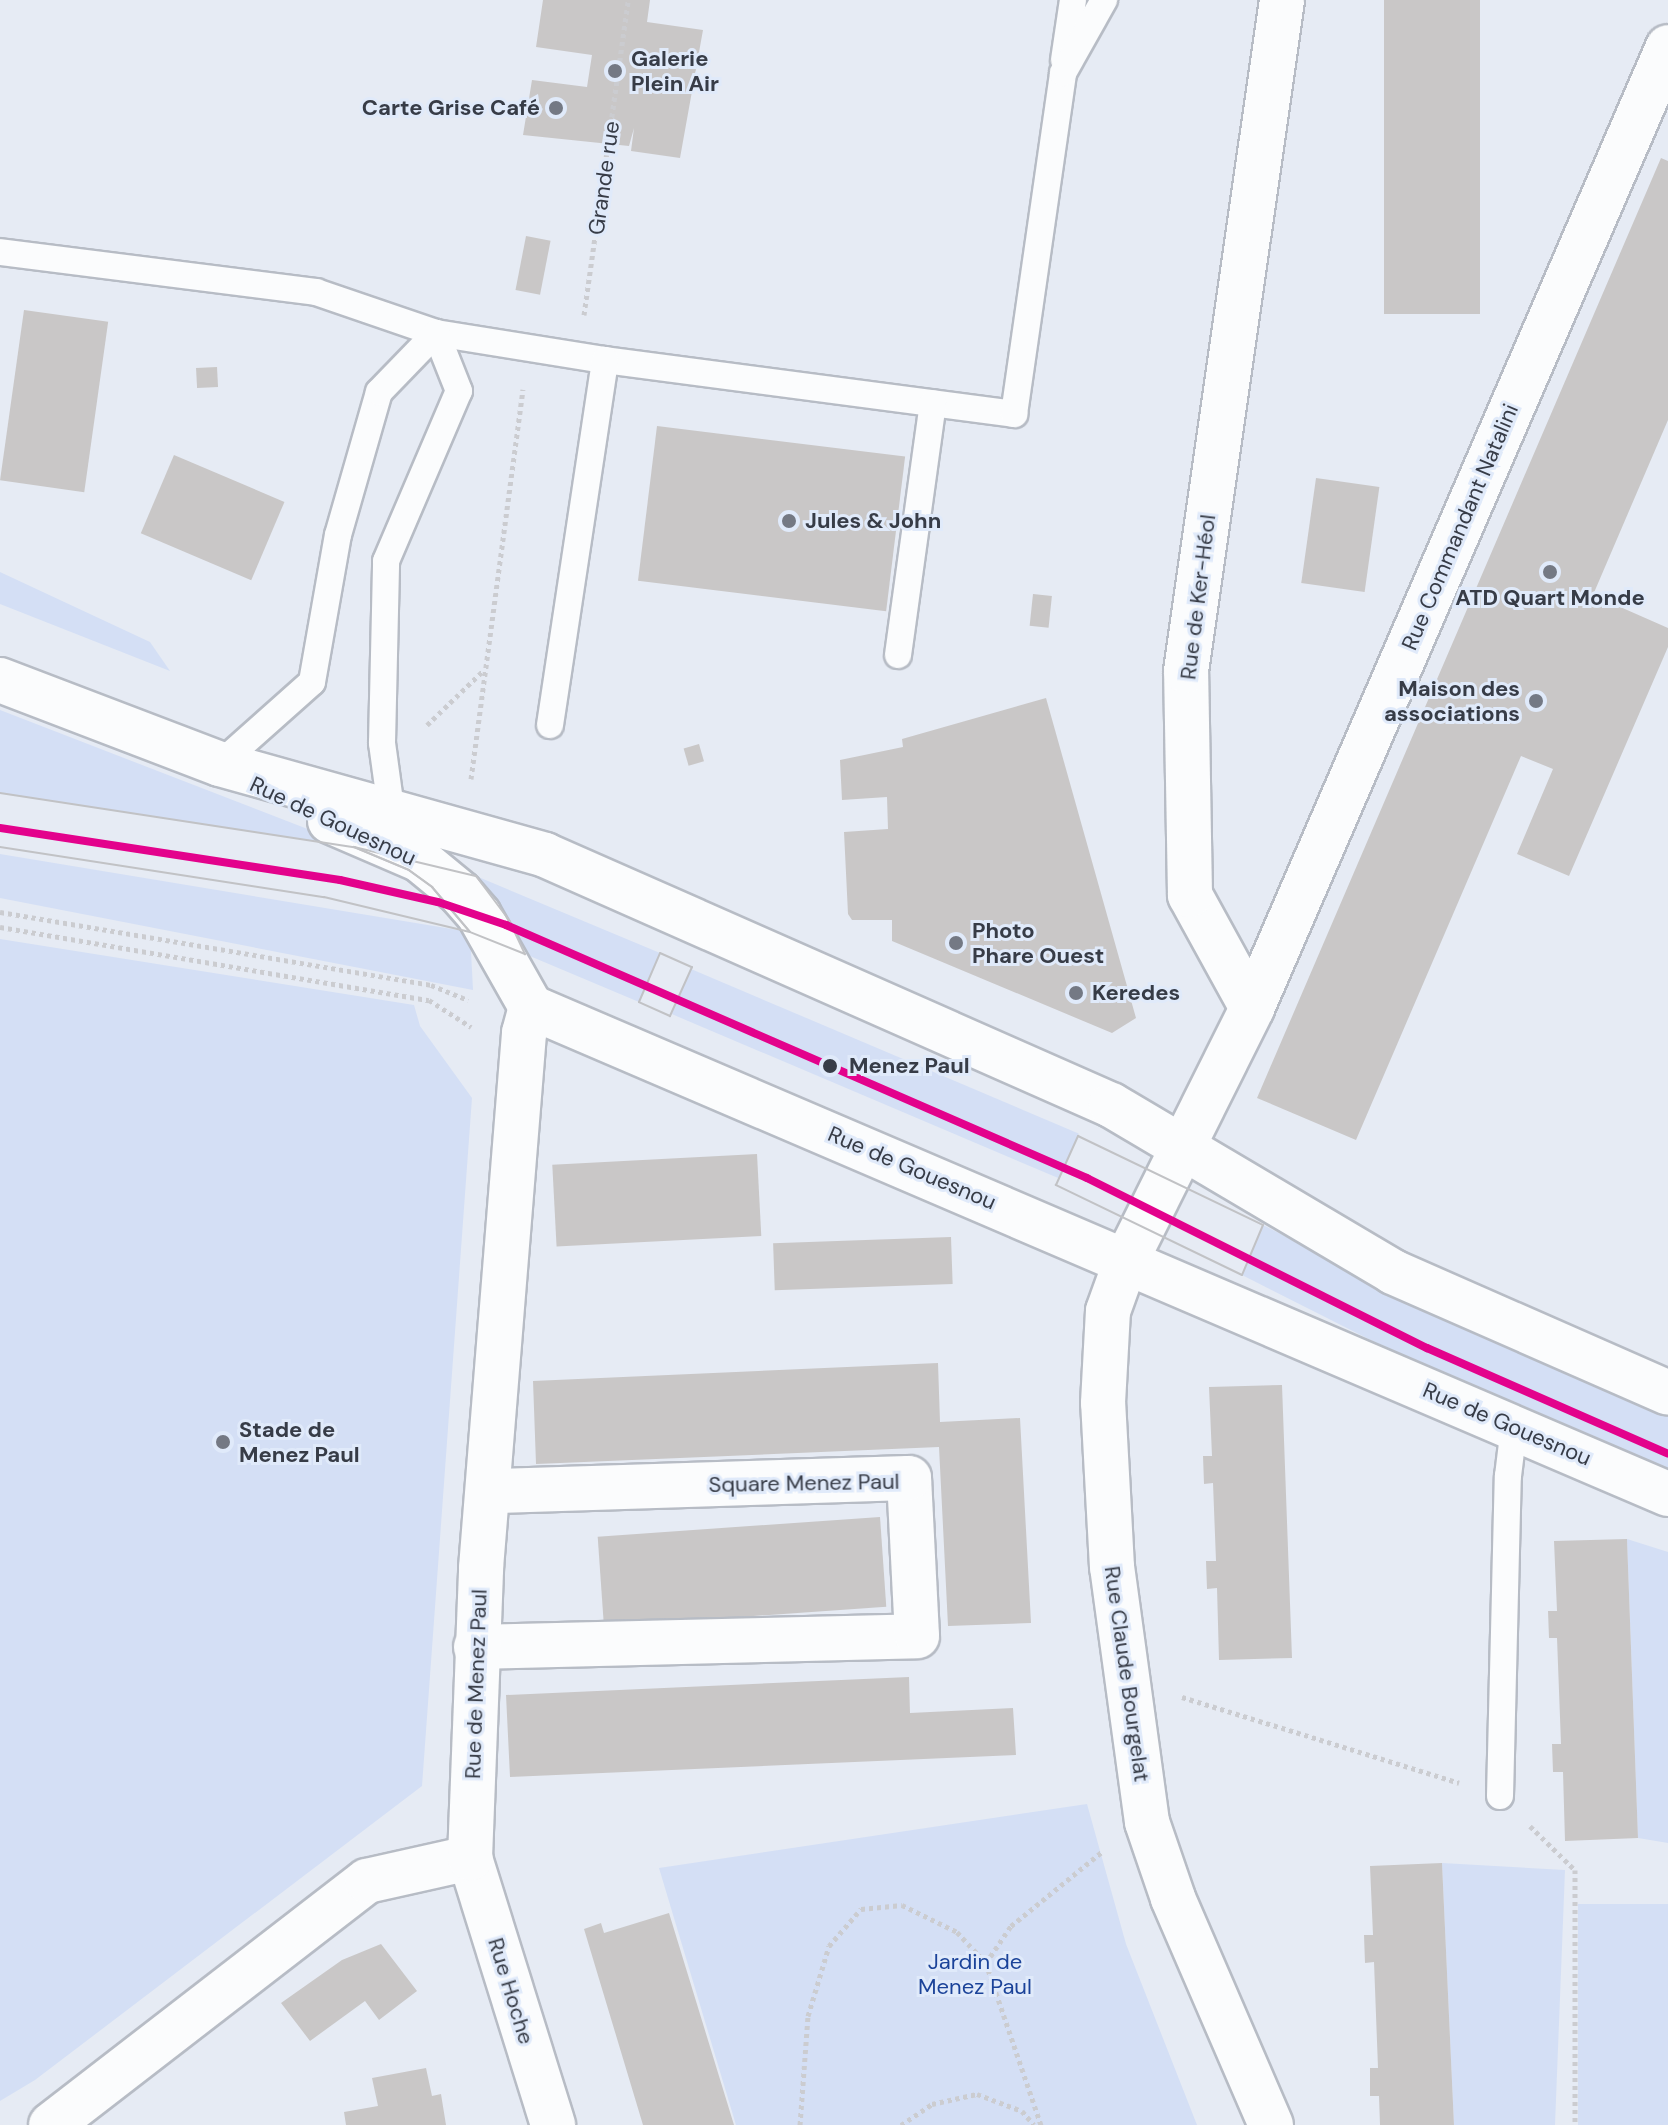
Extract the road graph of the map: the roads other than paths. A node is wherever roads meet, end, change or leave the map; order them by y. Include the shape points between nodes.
1 (1073, 0) edge
2 (1104, 0) edge
3 (1282, 0) edge
4 (1668, 47) edge
5 (1063, 73) junction
6 (0, 252) edge
7 (436, 333) junction
8 (592, 358) junction
9 (933, 403) junction
10 (898, 655) dead end
11 (0, 680) edge
12 (550, 725) dead end
13 (220, 764) junction
14 (392, 816) junction
15 (531, 1007) junction
16 (1252, 1008) junction
17 (1186, 1147) junction
18 (1126, 1261) junction
19 (1668, 1393) edge
20 (1514, 1427) junction
21 (488, 1491) junction
22 (1668, 1494) edge
23 (476, 1647) junction
24 (1500, 1796) road end
25 (470, 1858) junction
26 (551, 2123) edge
27 (51, 2125) edge
28 (1271, 2125) edge

1 - 5 lane
2 - 5 lane
3 - 16 street, Rue de Ker-Héol via 1186,671 1190,895
4 - 16 street, Rue Commandant Natalini
5 - 9 lane via 1014,414
6 - 7 lane via 316,292
7 - 8 lane
7 - 13 lane via 379,392 338,535 312,682
7 - 14 lane via 459,391 386,561 382,743
8 - 9 lane
8 - 12 lane
9 - 10 lane
11 - 13 street, Rue de Gouesnou
13 - 14 street, Rue de Gouesnou
13 - 15 street, Rue de Gouesnou via 279,799 420,860 479,915
14 - 17 street, Rue de Gouesnou via 545,855 1111,1105
15 - 18 street, Rue de Gouesnou
15 - 21 street, Rue de Menez Paul via 523,1051
16 - 17 street
17 - 18 street, Rue Claude Bourgelat
17 - 19 street, Rue de Gouesnou via 1393,1272
18 - 20 street, Rue de Gouesnou
18 - 28 street, Rue Claude Bourgelat via 1108,1311 1103,1403 1112,1567 1147,1822 1173,1898
20 - 22 street, Rue de Gouesnou
20 - 24 lane via 1508,1476
21 - 23 street, Rue de Menez Paul
21 - 23 street, Square Menez Paul via 909,1478 917,1636
23 - 25 street, Rue de Menez Paul
25 - 26 street, Rue Hoche
25 - 27 street via 367,1881

